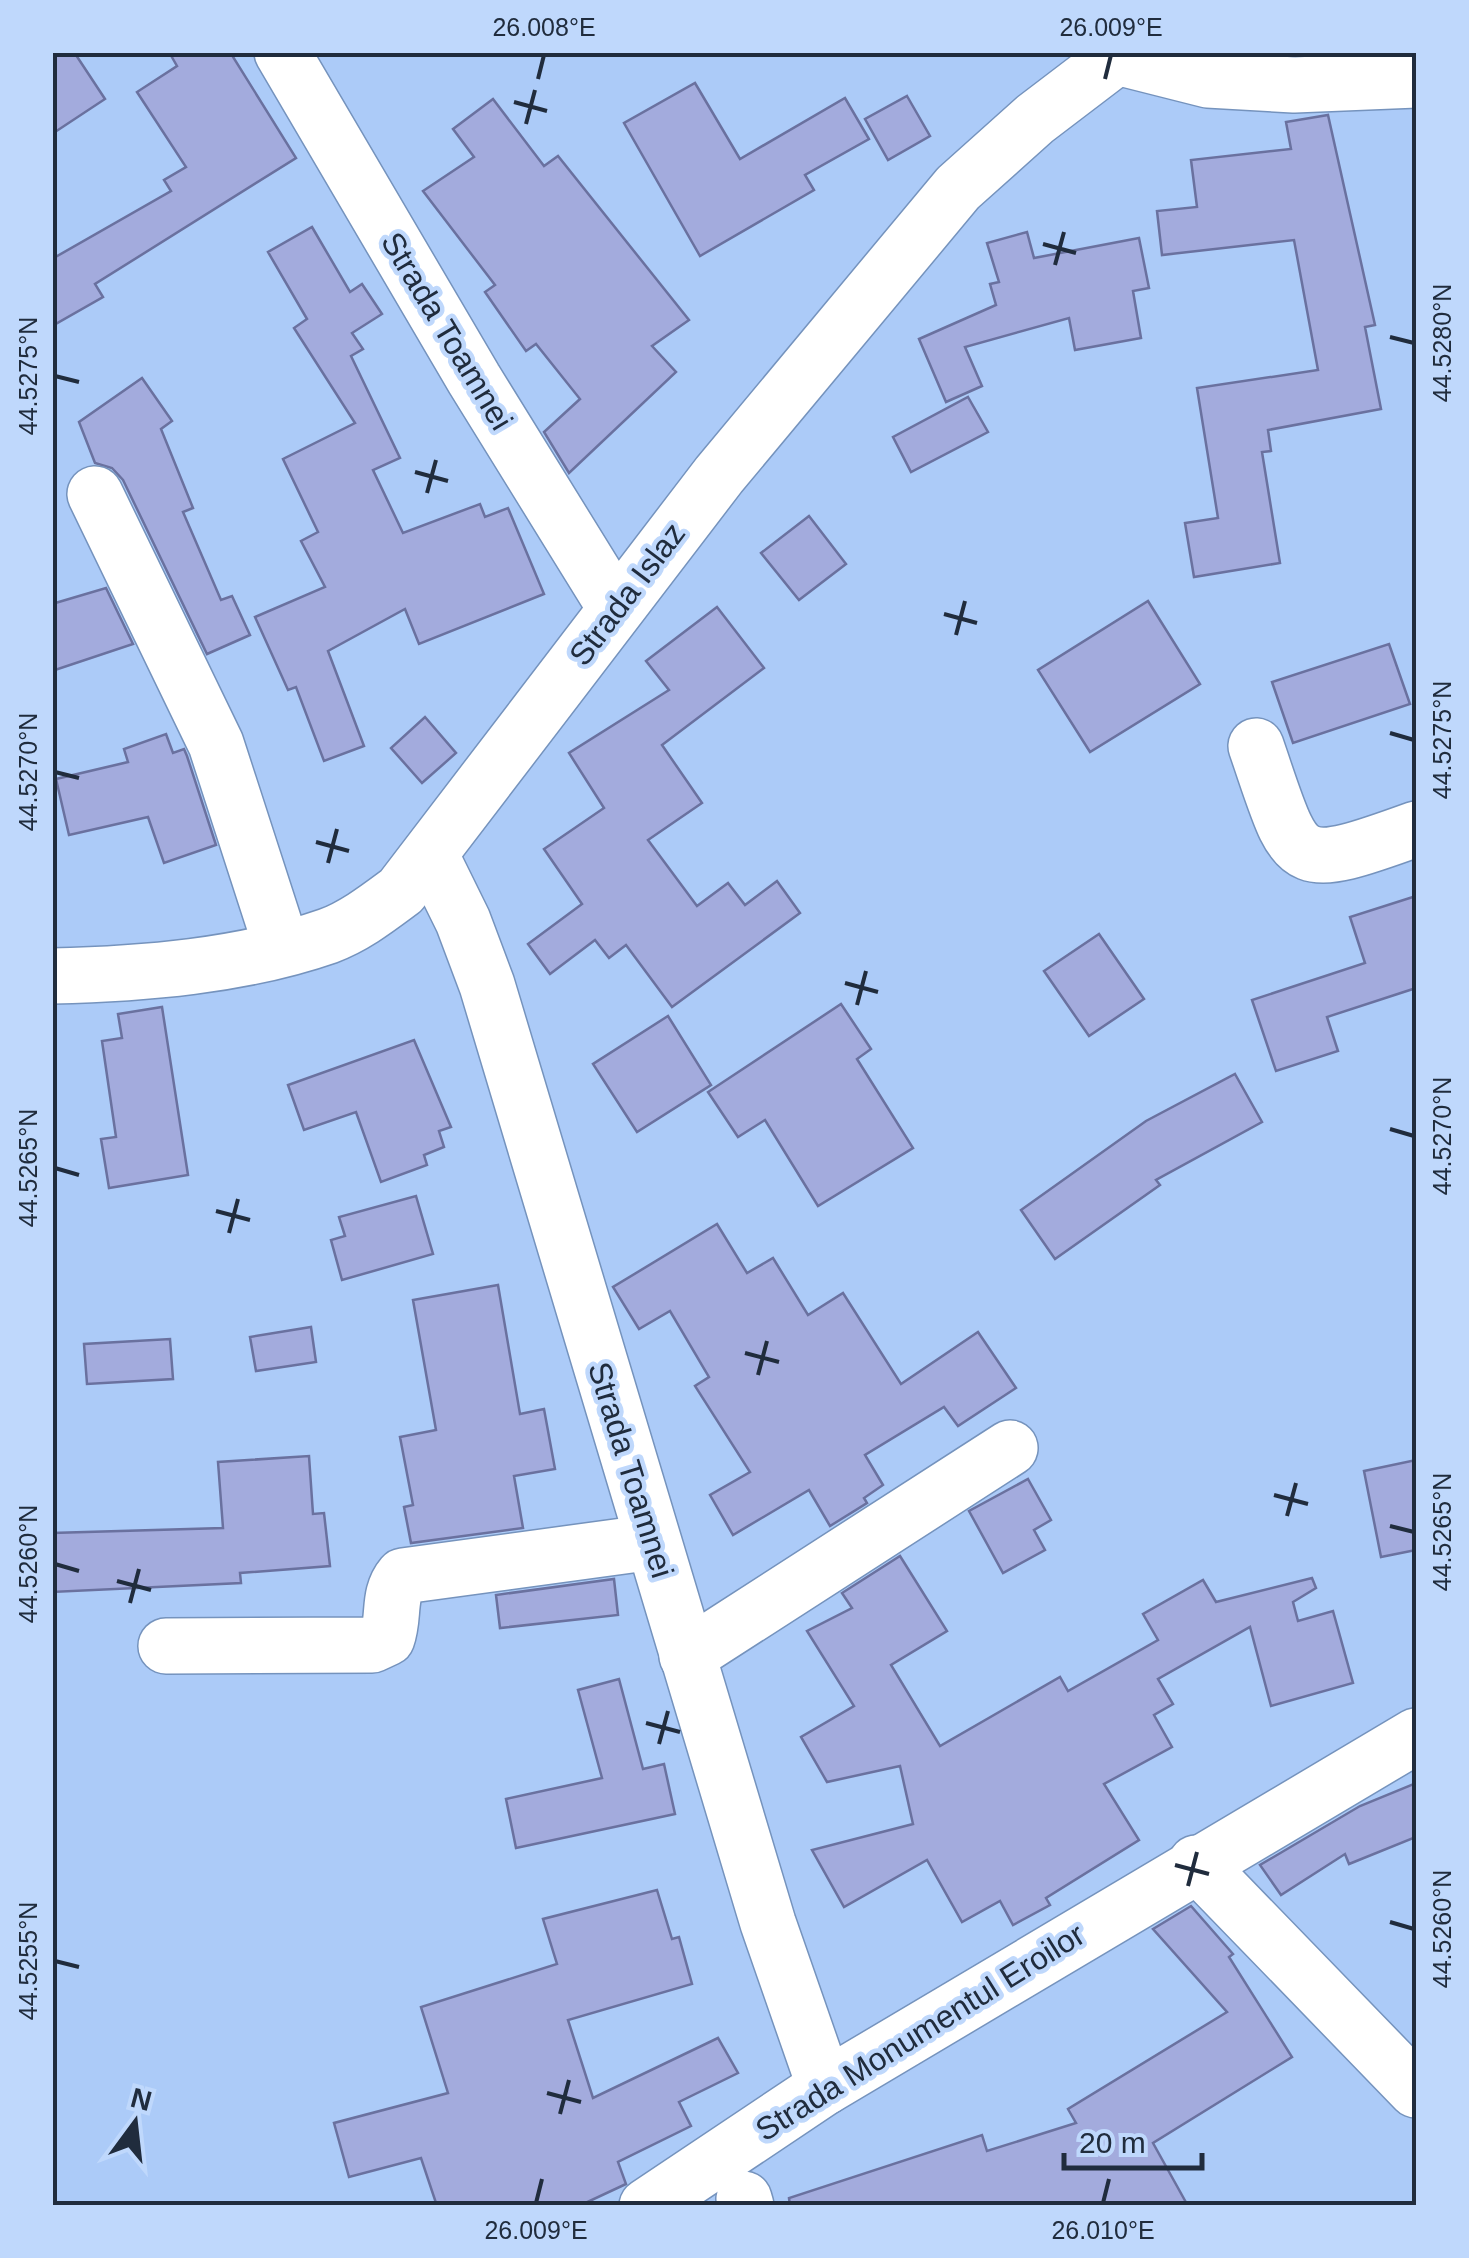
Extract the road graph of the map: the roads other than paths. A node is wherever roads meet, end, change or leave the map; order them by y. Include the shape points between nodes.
1 (282, 52) edge
2 (1118, 54) edge
3 (1416, 80) edge
4 (95, 494) dead end
5 (616, 606) junction
6 (1256, 746) dead end
7 (1416, 830) edge
8 (431, 856) junction
9 (282, 948) junction
10 (52, 976) edge
11 (1010, 1448) dead end
12 (653, 1542) junction
13 (166, 1646) dead end
14 (687, 1656) junction
15 (1416, 1736) edge
16 (1196, 1863) junction
17 (825, 2087) junction
18 (1416, 2090) edge
19 (647, 2206) edge

1 - 5 street, Strada Toamnei
2 - 3 street via 1208,80 1294,86
2 - 5 street, Strada Islaz via 958,188
4 - 9 street via 216,744
5 - 8 street, Strada Islaz
6 - 7 street via 1288,839 1303,852 1338,856
8 - 9 street, Strada Islaz via 401,892 359,922
8 - 12 street, Strada Toamnei via 487,985
9 - 10 street, Strada Islaz via 117,975
11 - 14 street
12 - 13 street via 403,1576 394,1586 387,1638 372,1646
12 - 14 street, Strada Toamnei
14 - 17 street, Strada Toamnei
15 - 16 street, Strada Monumentul Eroilor
16 - 17 street, Strada Monumentul Eroilor
16 - 18 street
17 - 19 street, Strada Monumentul Eroilor

